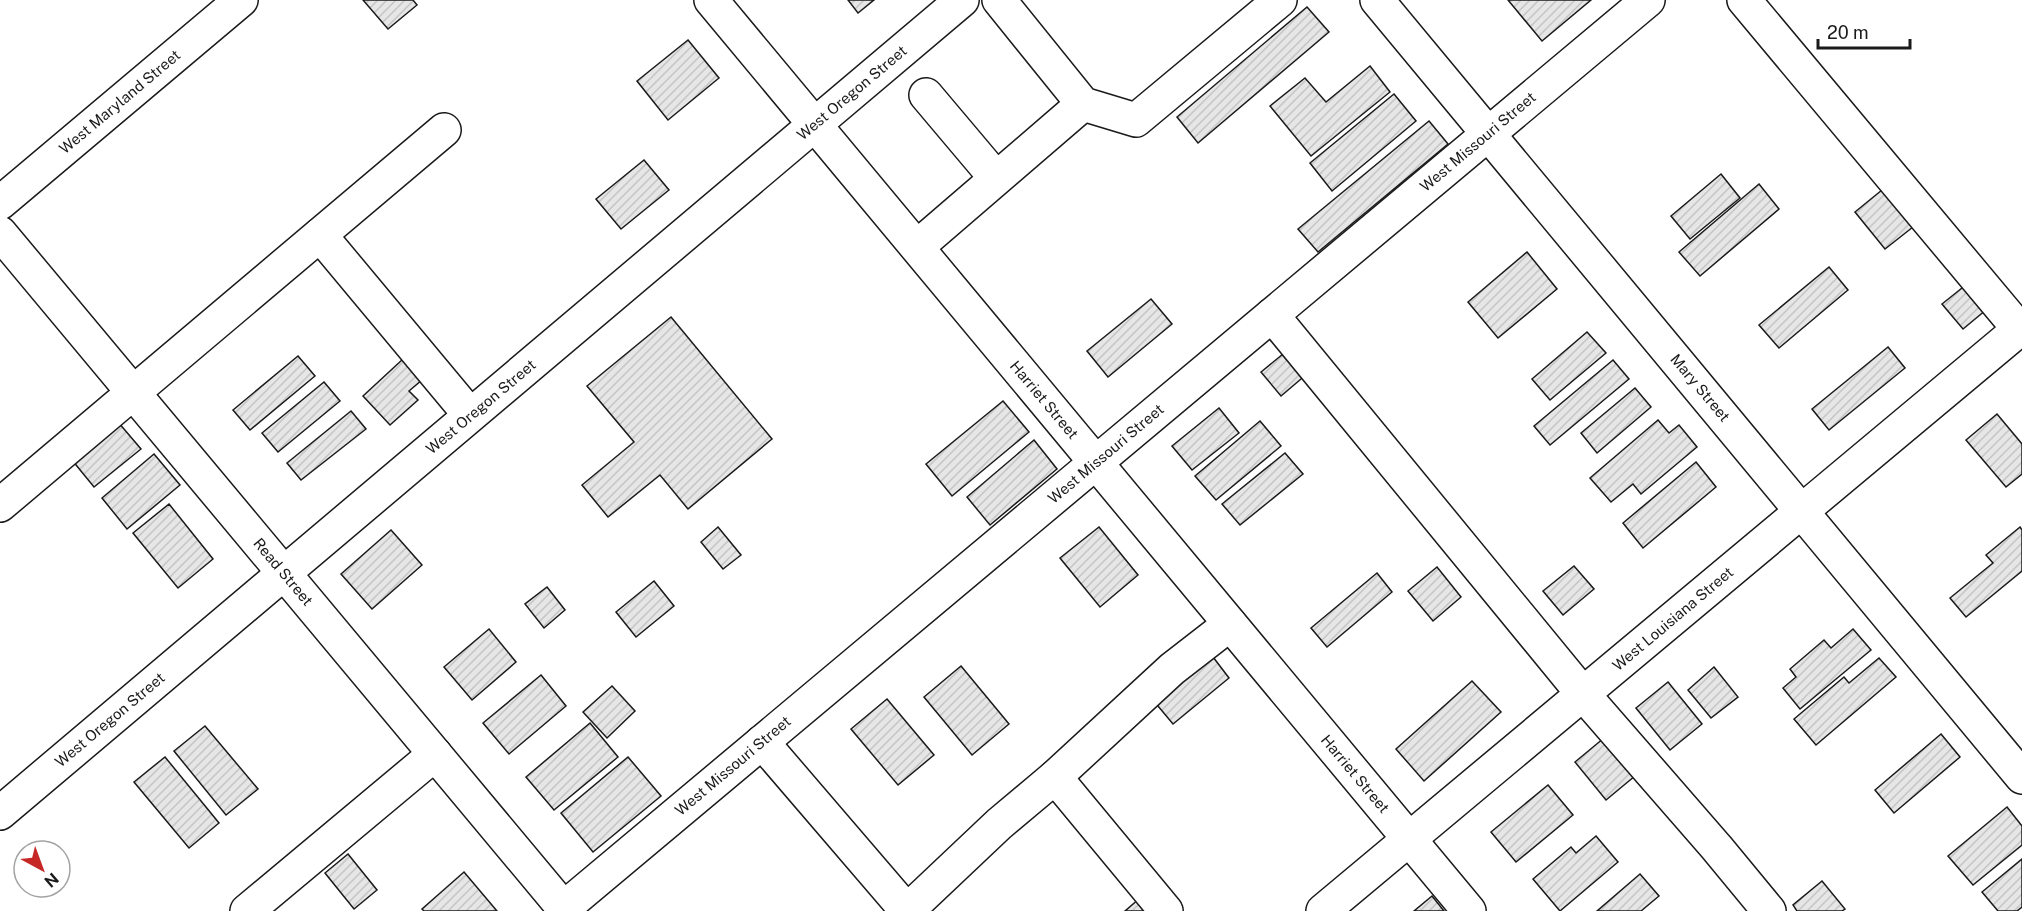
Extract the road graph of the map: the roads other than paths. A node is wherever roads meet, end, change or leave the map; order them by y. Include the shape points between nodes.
1 (241, 0) edge
2 (711, 0) edge
3 (962, 0) edge
4 (999, 0) edge
5 (1377, 0) edge
6 (1648, 0) edge
7 (1744, 0) edge
8 (1262, 6) edge
9 (926, 95) dead end
10 (1083, 104) junction
11 (815, 124) junction
12 (444, 130) dead end
13 (1488, 134) junction
14 (996, 178) junction
15 (0, 203) edge
16 (0, 233) edge
17 (320, 236) junction
18 (917, 247) junction
19 (1272, 315) junction
20 (2020, 328) edge
21 (133, 393) junction
22 (470, 415) junction
23 (1096, 463) junction
24 (0, 505) edge
25 (1803, 510) junction
26 (284, 573) junction
27 (1230, 624) junction
28 (1583, 694) junction
29 (762, 742) junction
30 (435, 754) junction
31 (1055, 777) junction
32 (2022, 777) edge
33 (0, 813) edge
34 (1409, 839) junction
35 (565, 910) edge
36 (247, 911) edge
37 (1166, 911) edge
38 (1323, 911) edge
39 (1469, 911) edge
40 (1769, 911) edge

1 - 15 street, West Maryland Street
2 - 11 street, Harriet Street
3 - 11 street, West Oregon Street
4 - 10 street
5 - 13 street, Mary Street
6 - 13 street, West Missouri Street
7 - 20 street
8 - 10 street via 1136,120
9 - 14 street
10 - 14 street
11 - 18 street, Harriet Street
11 - 22 street, West Oregon Street
12 - 17 street
13 - 19 street, West Missouri Street
13 - 25 street, Mary Street
14 - 18 street
16 - 21 street, Read Street
17 - 21 street
17 - 22 street
18 - 23 street, Harriet Street
19 - 23 street, West Missouri Street
19 - 28 street
20 - 25 street, West Louisiana Street
21 - 24 street
21 - 26 street, Read Street
22 - 26 street, West Oregon Street
23 - 27 street, Harriet Street
23 - 29 street, West Missouri Street
25 - 28 street, West Louisiana Street
25 - 32 street, Mary Street
26 - 30 street, Read Street
26 - 33 street, West Oregon Street
27 - 31 street via 1172,669
27 - 34 street, Harriet Street
28 - 34 street, West Louisiana Street
28 - 40 street
29 - 31 street via 907,911
29 - 35 street, West Missouri Street
30 - 35 street, Read Street
30 - 36 street
31 - 37 street
34 - 38 street, West Louisiana Street
34 - 39 street, Harriet Street

